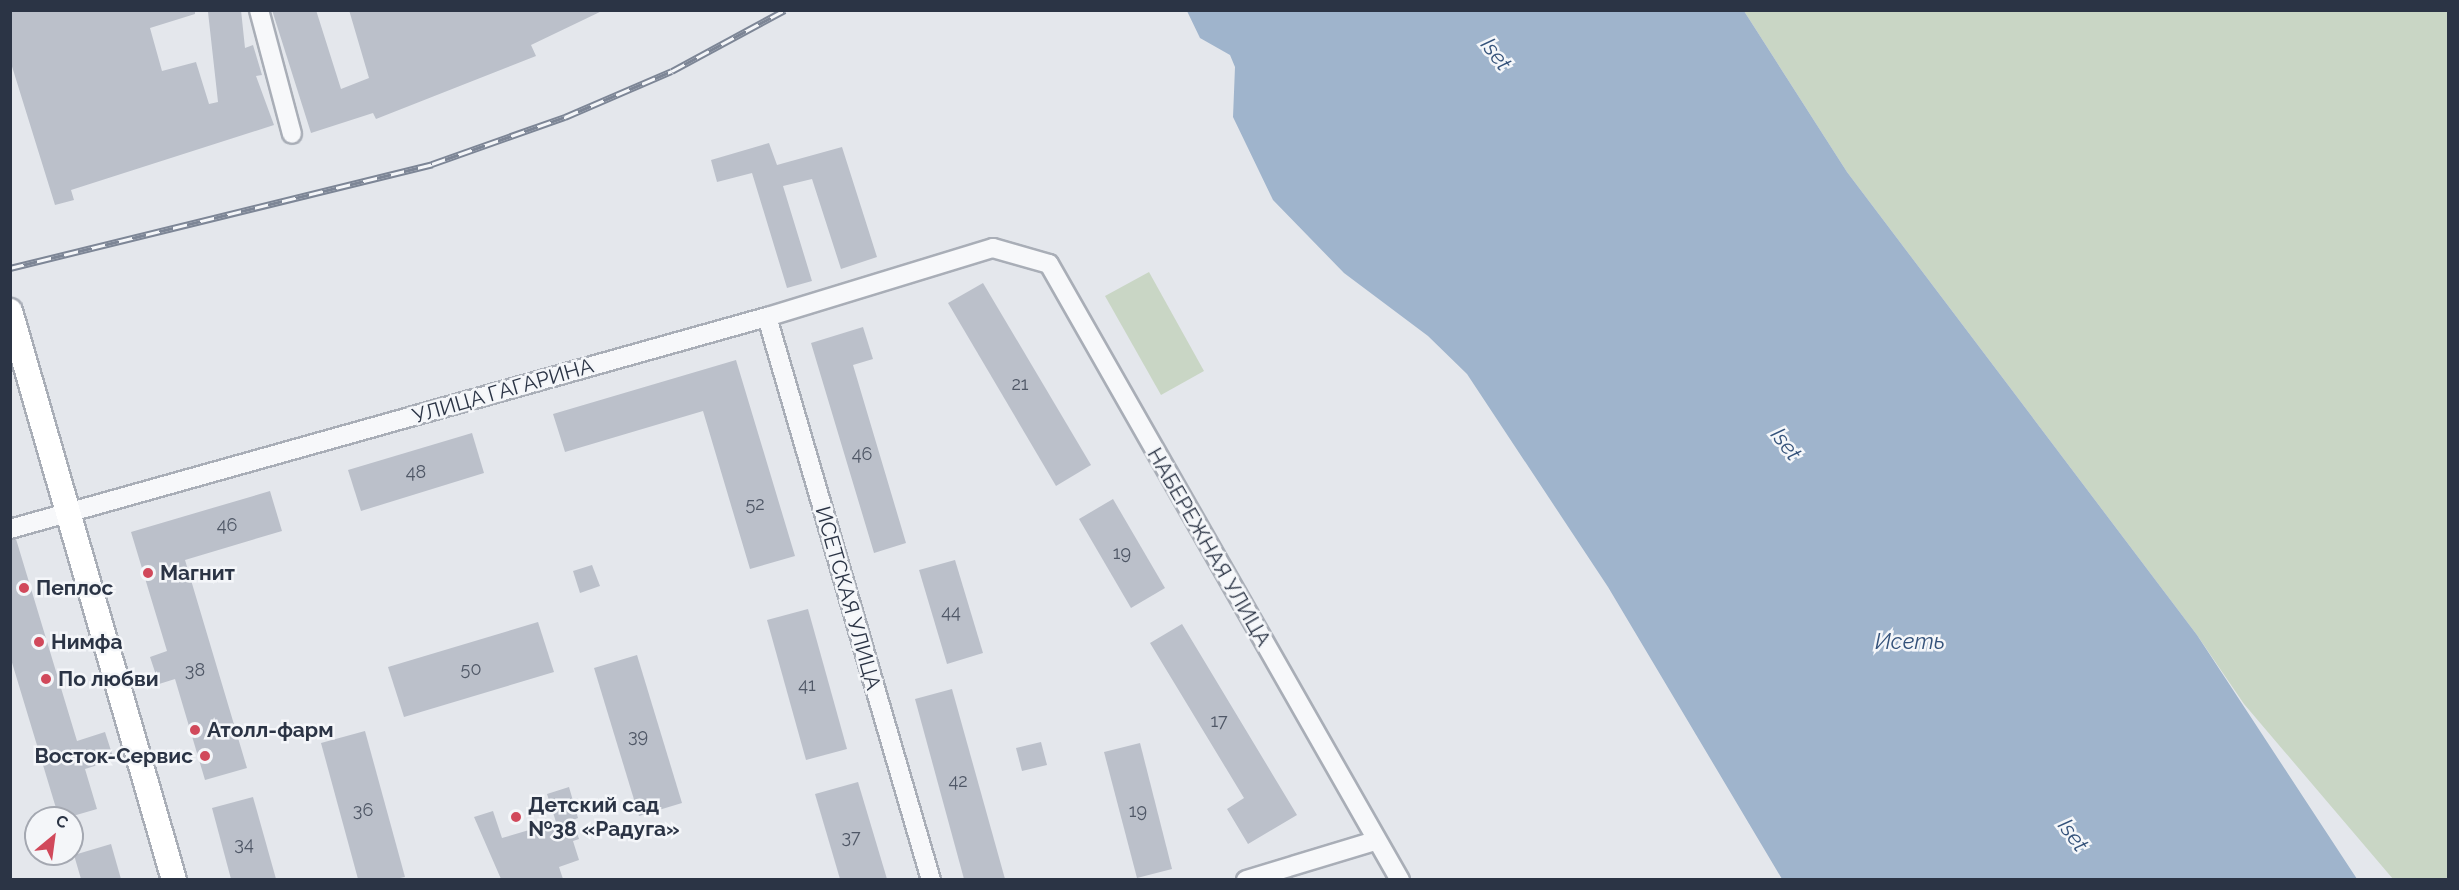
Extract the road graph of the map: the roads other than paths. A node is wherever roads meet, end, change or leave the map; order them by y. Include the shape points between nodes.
1 (259, 10) edge
2 (292, 134) dead end
3 (993, 248) joint
4 (10, 311) edge
5 (767, 317) junction
6 (68, 513) junction
7 (10, 529) edge
8 (1375, 842) junction
9 (174, 879) edge
10 (931, 879) edge
11 (1245, 879) edge
12 (1401, 879) edge

1 - 2 street
3 - 5 street, УЛИЦА ГАГАРИНА
3 - 8 street, НАБЕРЕЖНАЯ УЛИЦА via 1049,264
4 - 6 main road
5 - 6 street, УЛИЦА ГАГАРИНА
5 - 10 street, ИСЕТСКАЯ УЛИЦА
6 - 7 street, УЛИЦА ГАГАРИНА
6 - 9 main road
8 - 11 street
8 - 12 street, НАБЕРЕЖНАЯ УЛИЦА

